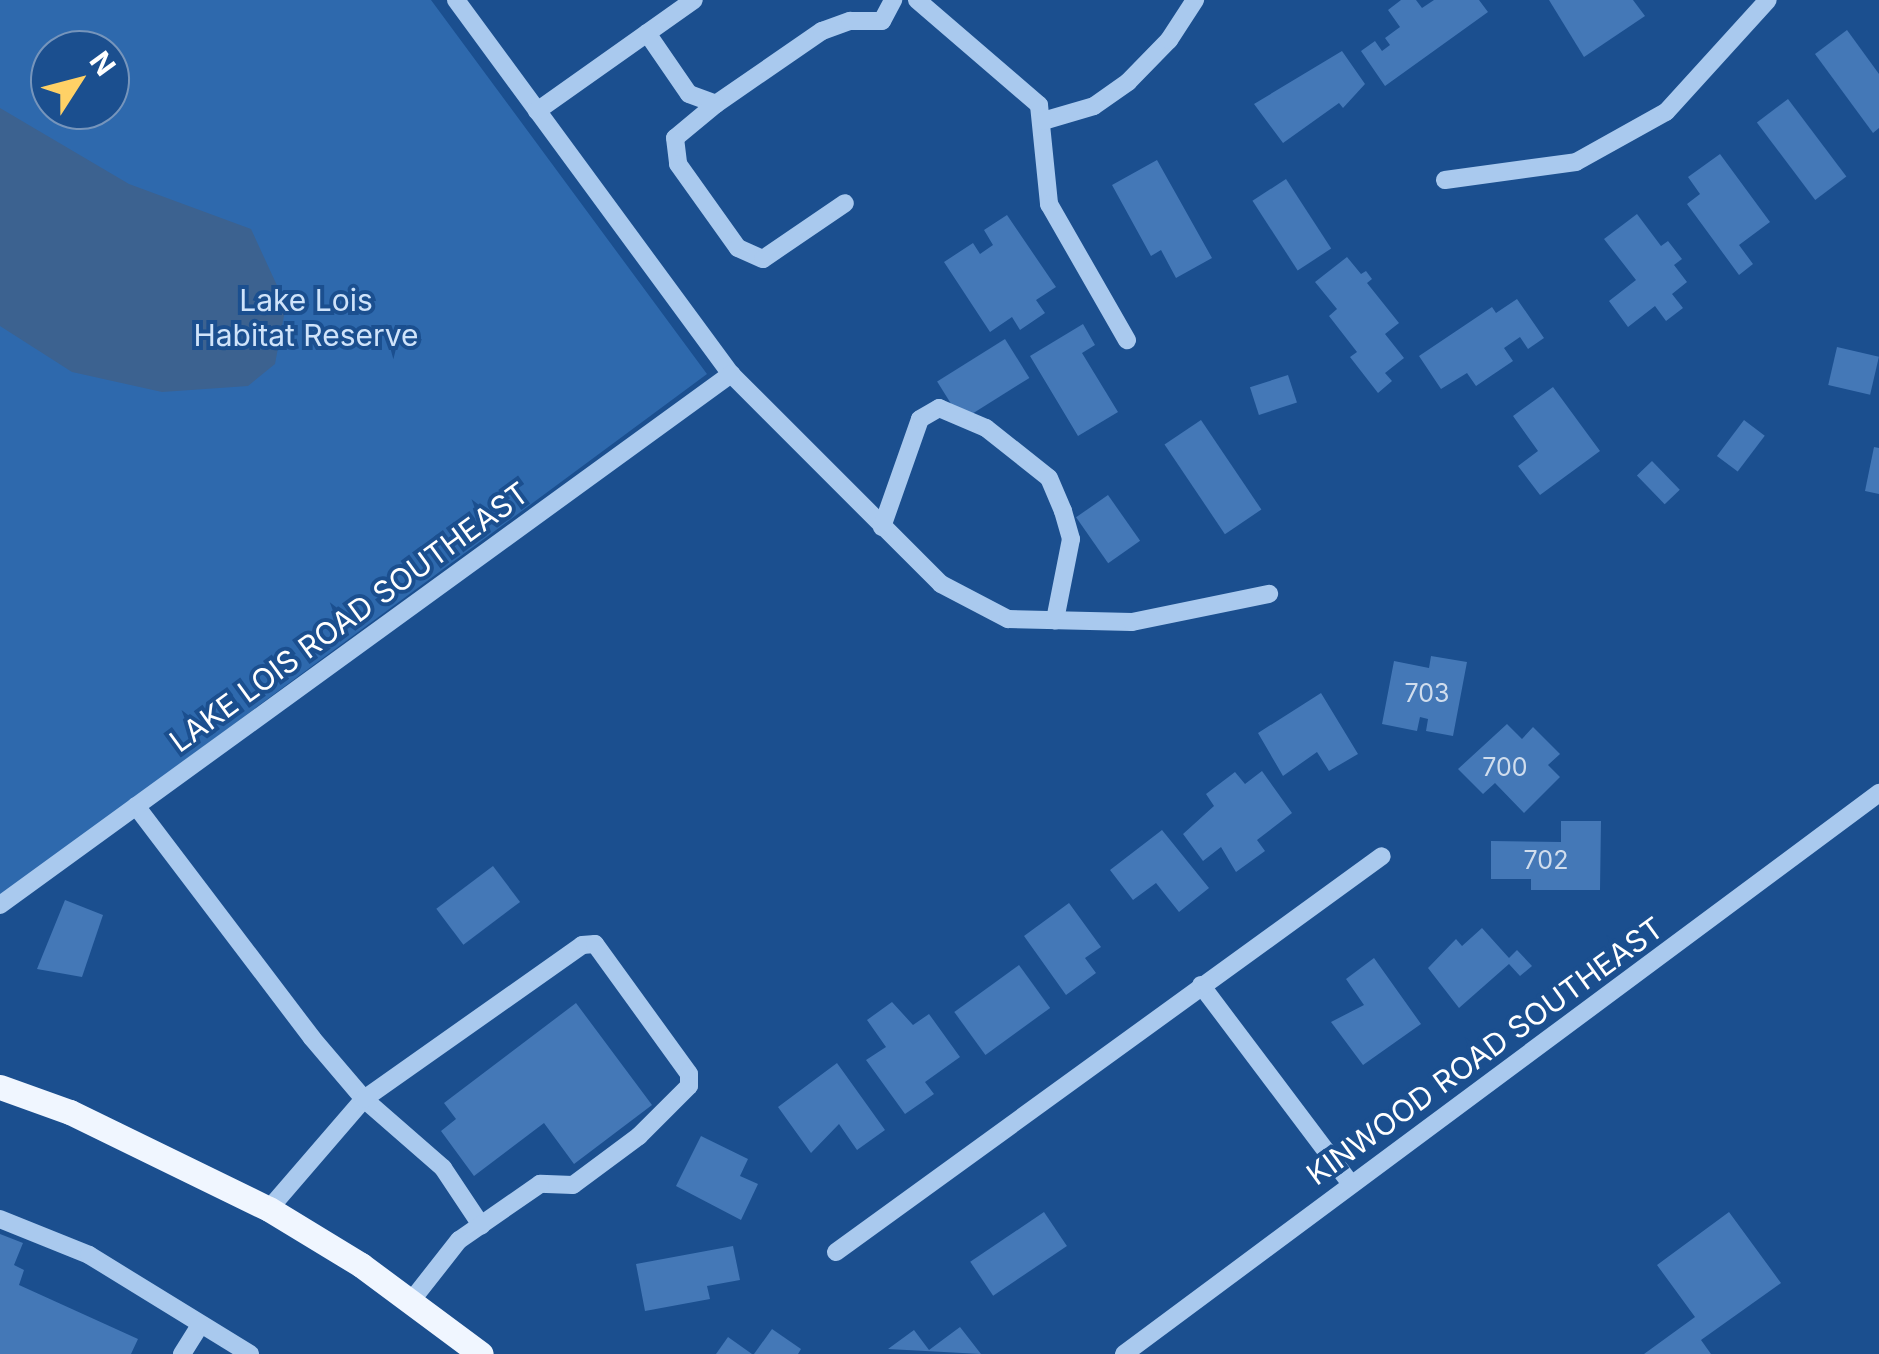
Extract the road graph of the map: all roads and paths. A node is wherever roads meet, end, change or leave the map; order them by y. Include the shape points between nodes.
1 (456, 0) edge
2 (694, 0) edge
3 (893, 0) edge
4 (917, 0) edge
5 (1195, 0) edge
6 (1768, 0) edge
7 (647, 33) junction
8 (716, 104) junction
9 (538, 110) junction
10 (1043, 121) junction
11 (1446, 180) dead end
12 (844, 202) dead end
13 (1126, 340) dead end
14 (731, 374) junction
15 (882, 527) junction
16 (1269, 594) dead end
17 (1055, 620) junction
18 (1879, 793) edge
19 (136, 806) junction
20 (1382, 856) dead end
21 (0, 905) edge
22 (1201, 985) junction
23 (0, 1088) edge
24 (364, 1099) junction
25 (1350, 1183) junction
26 (269, 1209) junction
27 (0, 1219) edge
28 (481, 1224) junction
29 (836, 1252) dead end
30 (412, 1300) junction
31 (200, 1325) junction
32 (182, 1354) edge
33 (250, 1354) edge
34 (481, 1354) edge
35 (1124, 1354) edge

1 - 9 street
2 - 7 street
3 - 8 street via 882,20 822,31
4 - 10 street via 1039,105
5 - 10 street via 1169,40 1128,82 1094,106
6 - 11 street via 1666,112 1591,154 1576,162
7 - 8 street via 689,94
7 - 9 street
8 - 12 street via 675,138 678,164 738,248 763,259
9 - 14 street
10 - 13 street via 1049,204
14 - 15 street
14 - 19 street, LAKE LOIS ROAD SOUTHEAST
15 - 17 street via 941,584 1008,618
15 - 17 street via 920,419 939,408 986,428 1049,478 1063,511 1071,539
16 - 17 street via 1132,622
18 - 25 street, KINWOOD ROAD SOUTHEAST
19 - 21 street, LAKE LOIS ROAD SOUTHEAST
19 - 24 street
20 - 22 street
22 - 25 street
22 - 29 street
23 - 26 main road via 70,1112
24 - 26 street
24 - 28 street via 443,1168
24 - 28 street via 582,945 595,944 689,1074 689,1086 639,1136 573,1184 540,1184
25 - 35 street, KINWOOD ROAD SOUTHEAST
26 - 30 main road
27 - 31 street via 90,1255
28 - 30 street via 459,1240
30 - 34 main road
31 - 32 street
31 - 33 street

